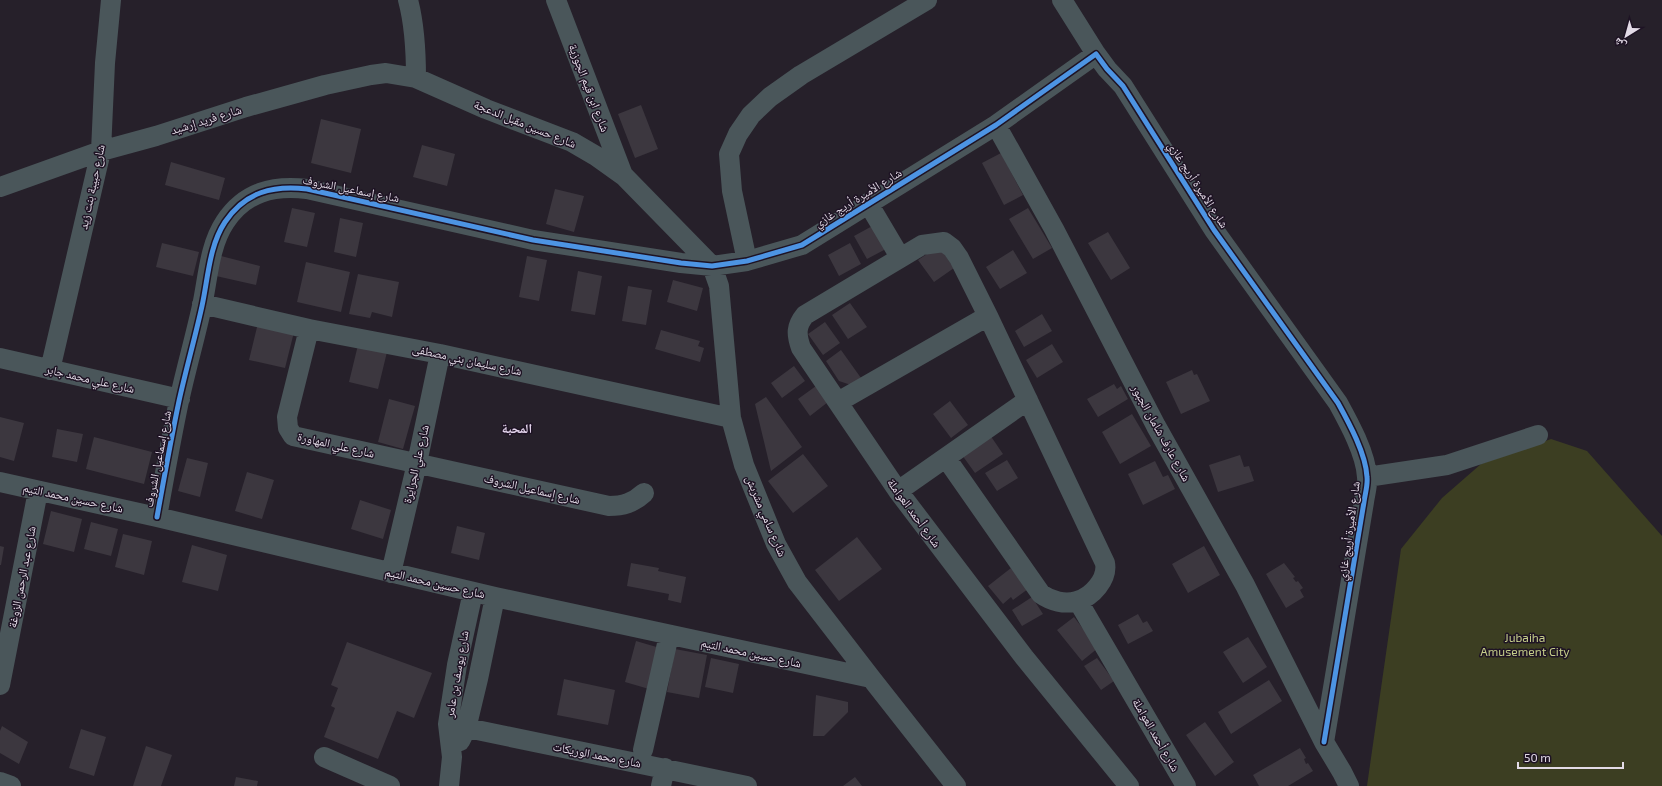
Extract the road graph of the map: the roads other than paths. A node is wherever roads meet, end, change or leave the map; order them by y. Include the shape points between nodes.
1 (113, 0) edge
2 (408, 0) edge
3 (556, 0) edge
4 (927, 0) edge
5 (1062, 0) edge
6 (1096, 54) junction
7 (416, 78) junction
8 (996, 125) junction
9 (101, 151) junction
10 (624, 176) junction
11 (0, 187) edge
12 (868, 203) junction
13 (900, 257) junction
14 (747, 261) junction
15 (712, 266) junction
16 (202, 304) junction
17 (988, 316) junction
18 (309, 329) junction
19 (440, 354) junction
20 (0, 358) edge
21 (50, 370) junction
22 (180, 399) junction
23 (1028, 400) junction
24 (838, 402) junction
25 (731, 418) junction
26 (1538, 435) dead end
27 (946, 458) junction
28 (417, 463) junction
29 (1367, 477) junction
30 (0, 482) edge
31 (38, 491) junction
32 (898, 491) junction
33 (644, 493) dead end
34 (156, 517) junction
35 (391, 572) junction
36 (473, 592) junction
37 (495, 597) junction
38 (1078, 601) junction
39 (8, 602) edge
40 (669, 635) junction
41 (871, 678) junction
42 (0, 685) edge
43 (457, 726) junction
44 (1324, 742) junction
45 (643, 750) dead end
46 (324, 757) dead end
47 (663, 777) edge
48 (0, 782) edge
49 (11, 786) edge
50 (390, 786) edge
51 (449, 786) edge
52 (747, 786) edge
53 (956, 786) edge
54 (1129, 786) edge
55 (1186, 786) edge
56 (1348, 786) edge

1 - 9 street, شارع حبيبة بنت زيد via 105,63
2 - 7 street via 416,42
3 - 10 street, شارع ابن قيم الجوزية
4 - 14 street via 801,75 770,98 746,121 729,154 732,191
5 - 6 street
6 - 8 street, شارع الأميرة أريج غازي
6 - 29 street, شارع الأميرة أريج غازي via 1123,86 1214,230 1338,403 1354,431
7 - 9 street, شارع فريد إرشيد via 386,73 325,85
7 - 10 street, شارع حسين مقبل الدعجة via 486,109 572,142
8 - 12 street, شارع الأميرة أريج غازي
8 - 44 street, شارع عارف شامان الجبور via 1054,229 1156,426 1245,585
9 - 11 street, شارع فريد إرشيد
9 - 21 street, شارع حبيبة بنت زيد
10 - 15 street, شارع حسين مقبل الدعجة
12 - 13 street
12 - 14 street, شارع الأميرة أريج غازي via 802,245
13 - 17 street, شارع أحمد العواملة via 922,245 944,242 959,258
13 - 24 street, شارع أحمد العواملة via 805,314 797,326 797,338 801,348
14 - 15 street, شارع الأميرة أريج غازي
15 - 16 street, شارع إسماعيل الشروف via 533,240 314,190 278,188 255,194 225,222 214,246
15 - 25 street, شارع سامي مشربش via 719,286
16 - 18 street, شارع سليمان بني مصطفى
16 - 22 street, شارع إسماعيل الشروف
17 - 23 street, شارع أحمد العواملة
17 - 24 street
18 - 19 street, شارع سليمان بني مصطفى
18 - 28 street, شارع علي المهاورة via 287,417 290,433 301,439
19 - 25 street, شارع سليمان بني مصطفى
19 - 28 street, شارع علي الجرايرة
20 - 21 street, شارع علي محمد جابر
21 - 22 street, شارع علي محمد جابر
22 - 34 street, شارع إسماعيل الشروف
23 - 27 street
23 - 38 street, شارع أحمد العواملة via 1107,571 1094,591
24 - 32 street, شارع أحمد العواملة
25 - 41 street, شارع سامي مشربش via 744,465 776,544 797,582
26 - 29 street via 1448,465
27 - 32 street
27 - 38 street via 1041,594 1066,603
28 - 33 street, شارع إسماعيل الشروف via 608,506 622,506
28 - 35 street, شارع علي الجرايرة
29 - 44 street, شارع الأميرة أريج غازي via 1360,535
30 - 31 street, شارع حسين محمد التيم
31 - 34 street, شارع حسين محمد التيم
31 - 39 street, شارع عبد الرحمن الزوغة
32 - 54 street, شارع أحمد العواملة via 1024,657
34 - 35 street, شارع حسين محمد التيم
35 - 36 street, شارع حسين محمد التيم
36 - 37 street, شارع حسين محمد التيم
36 - 43 street, شارع يوسف بن عامر via 457,665
37 - 40 street, شارع حسين محمد التيم
37 - 43 street, شارع يوسف بن عامر via 478,679
38 - 55 street, شارع أحمد العواملة
39 - 42 street, شارع عبد الرحمن الزوغة
40 - 41 street, شارع حسين محمد التيم
40 - 45 street
41 - 53 street, شارع سامي مشربش
43 - 47 street, شارع محمد الوريكات
43 - 51 street, شارع يوسف بن عامر
44 - 56 street
46 - 50 street
47 - 52 street, شارع محمد الوريكات
48 - 49 street

